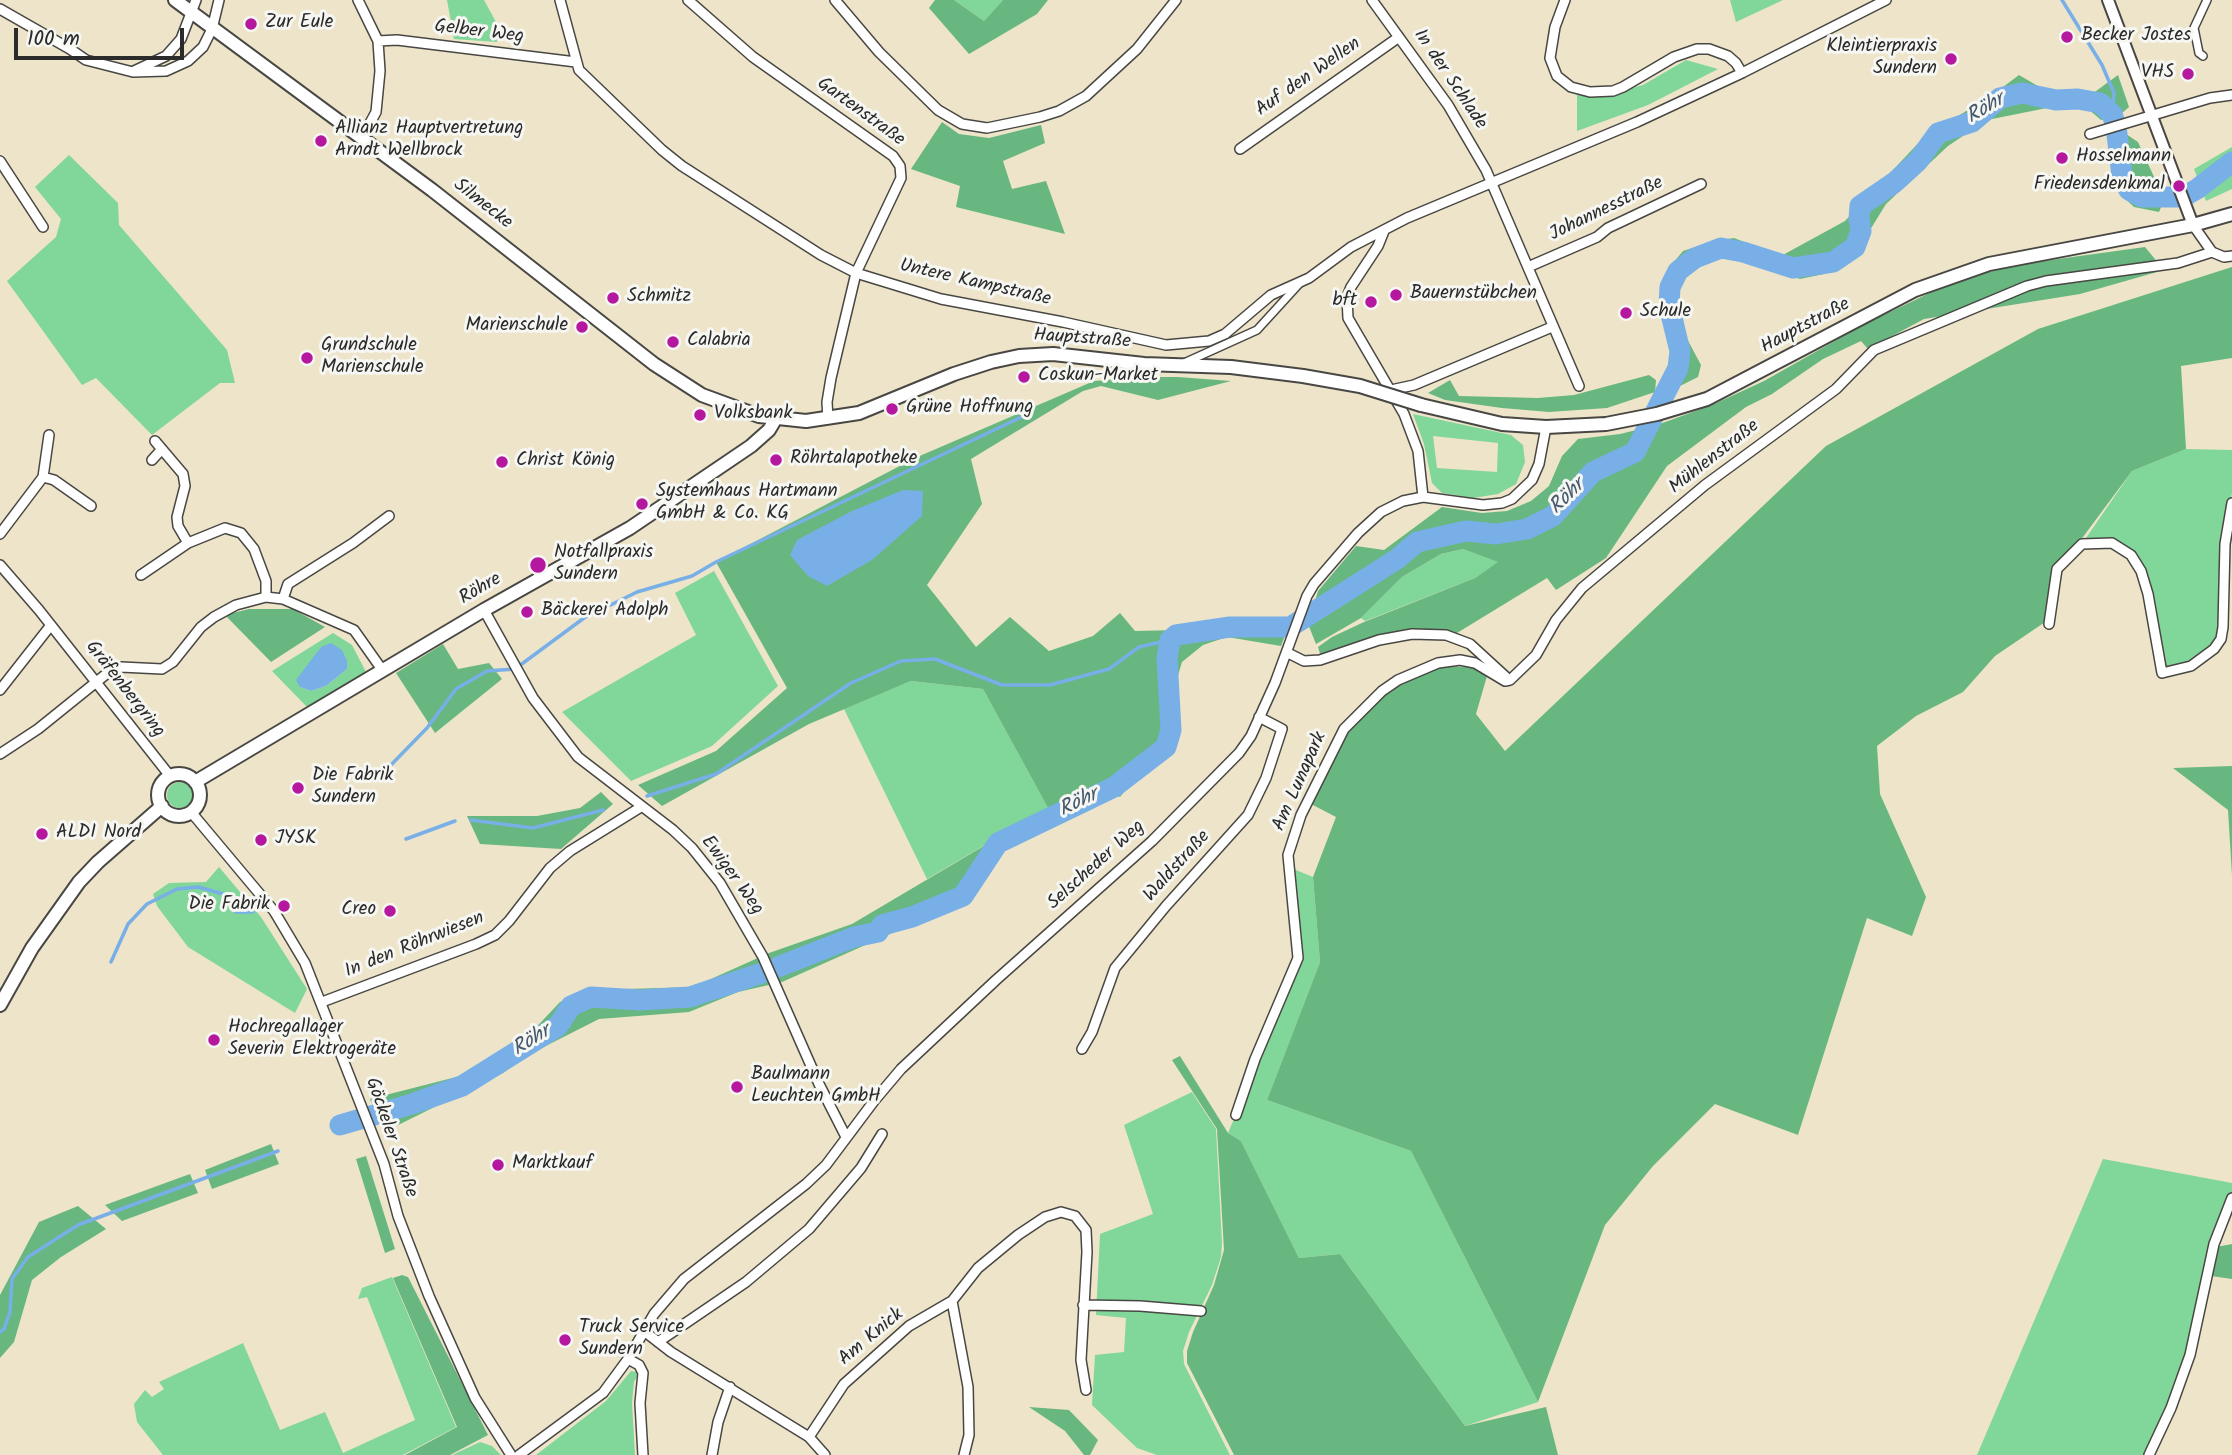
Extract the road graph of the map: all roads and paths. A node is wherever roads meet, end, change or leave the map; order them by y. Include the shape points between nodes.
1 (175, 0) edge
2 (219, 0) edge
3 (358, 0) edge
4 (560, 0) edge
5 (688, 0) edge
6 (835, 0) edge
7 (1176, 0) edge
8 (1372, 0) edge
9 (1565, 0) edge
10 (1886, 0) edge
11 (2108, 0) edge
12 (2207, 0) edge
13 (194, 6) edge
14 (0, 9) edge
15 (212, 29) junction
16 (1399, 37) junction
17 (378, 41) junction
18 (2203, 56) dead end
19 (576, 62) junction
20 (133, 72) junction
21 (1742, 73) junction
22 (2232, 95) edge
23 (2152, 115) junction
24 (2090, 134) dead end
25 (362, 138) junction
26 (1240, 149) dead end
27 (0, 161) edge
28 (1491, 183) junction
29 (1700, 184) dead end
30 (2232, 214) edge
31 (2193, 225) junction
32 (43, 227) dead end
33 (1384, 230) junction
34 (2212, 252) junction
35 (2232, 256) edge
36 (1528, 267) junction
37 (856, 273) junction
38 (1302, 281) junction
39 (1552, 327) junction
40 (1179, 365) junction
41 (1579, 386) dead end
42 (1391, 390) junction
43 (828, 419) junction
44 (775, 420) junction
45 (1546, 427) junction
46 (49, 435) dead end
47 (155, 441) dead end
48 (162, 449) junction
49 (152, 460) dead end
50 (43, 477) junction
51 (1423, 497) junction
52 (2232, 503) edge
53 (91, 506) dead end
54 (388, 516) dead end
55 (0, 534) edge
56 (188, 543) junction
57 (0, 565) edge
58 (141, 575) dead end
59 (266, 597) junction
60 (283, 599) junction
61 (484, 610) junction
62 (2049, 624) dead end
63 (51, 625) junction
64 (1288, 653) junction
65 (383, 671) junction
66 (1510, 680) junction
67 (94, 682) junction
68 (0, 690) edge
69 (1259, 717) junction
70 (0, 754) edge
71 (170, 776) junction
72 (195, 782) junction
73 (162, 806) junction
74 (641, 807) junction
75 (191, 812) junction
76 (322, 1002) junction
77 (0, 1005) edge
78 (1082, 1049) dead end
79 (1236, 1115) dead end
80 (882, 1134) dead end
81 (846, 1137) junction
82 (2232, 1198) edge
83 (952, 1301) junction
84 (1083, 1305) junction
85 (1201, 1311) dead end
86 (643, 1331) junction
87 (658, 1342) junction
88 (628, 1359) junction
89 (730, 1387) junction
90 (1086, 1390) dead end
91 (809, 1437) junction
92 (511, 1455) edge
93 (519, 1455) edge
94 (643, 1455) edge
95 (712, 1455) edge
96 (825, 1455) edge
97 (964, 1455) edge
98 (2148, 1455) edge

1 - 13 main road, Silmecke
2 - 15 street
3 - 17 street
4 - 19 street, Untere Kampstraße
5 - 37 street, Gartenstraße via 753,57 897,159 901,178
6 - 7 street via 938,110 956,122 980,128 1040,117 1086,96 1124,63
8 - 16 street, In der Schlade
9 - 21 street via 1550,58 1557,76 1571,87 1613,91 1697,49 1728,56
10 - 21 street
11 - 23 street
12 - 18 street via 2194,28
13 - 15 main road, Silmecke
13 - 20 street via 181,39 166,55
14 - 20 street via 81,58
15 - 20 street via 203,47 188,61 166,71
15 - 25 main road, Silmecke
16 - 26 street, Auf den Wellen
16 - 28 street, In der Schlade via 1448,105
17 - 19 street, Gelber Weg
17 - 25 street via 376,112
19 - 37 street, Untere Kampstraße via 579,70 682,166
21 - 28 street
22 - 23 street
23 - 24 street
23 - 31 street
25 - 44 main road, Silmecke via 654,364 702,395
27 - 32 street
28 - 33 street
28 - 36 street
29 - 36 street, Johannesstraße
30 - 31 main road, Hauptstraße
31 - 34 street
31 - 45 main road, Hauptstraße via 1989,264 1915,290 1707,399 1624,421
33 - 38 street, Untere Kampstraße
33 - 42 street via 1351,287 1346,309
34 - 35 street
34 - 66 street, Mühlenstraße via 2178,263 2027,286 1874,350 1836,389 1704,485 1582,588 1536,655
36 - 39 street
37 - 38 street, Untere Kampstraße via 941,299 1166,345 1217,338 1271,295
37 - 43 street, Gartenstraße via 831,378
38 - 40 street via 1257,330
39 - 41 street
39 - 42 street
40 - 43 main road, Hauptstraße via 1053,354 1019,356 954,374 859,413
40 - 45 main road, Hauptstraße, bridge via 1303,376 1360,386 1502,424
42 - 51 street via 1418,451
43 - 44 main road, Hauptstraße
44 - 61 main road, Röhre via 751,446 630,528
45 - 51 street, Selscheder Weg via 1532,480 1512,499 1483,505
46 - 50 street
47 - 48 street
48 - 49 street
48 - 56 street via 183,474 185,486 177,517
50 - 53 street
50 - 55 street
51 - 64 street, Selscheder Weg via 1392,505 1370,521 1314,584
52 - 62 street via 2225,544 2221,639 2191,666 2162,673 2141,570 2131,555 2112,543 2082,544 2057,569
54 - 60 street via 288,584
56 - 58 street
56 - 59 street via 225,528 241,533 254,549 266,581
57 - 63 street, Gräfenbergring
59 - 60 street
59 - 67 street via 214,617 162,670 121,667
60 - 65 street via 354,630
61 - 65 main road, Röhre
61 - 74 street, Ewiger Weg via 515,669 578,757
63 - 67 street, Gräfenbergring
63 - 68 street
64 - 66 street via 1304,661 1320,660 1379,640 1412,634 1446,635 1470,645
64 - 69 street, Selscheder Weg
65 - 72 main road, Röhre
66 - 79 street, Am Lunapark via 1475,663 1438,663 1382,691 1344,729 1301,815 1288,855 1298,958
67 - 70 street
67 - 71 street, Gräfenbergring
69 - 78 street, Waldstraße via 1282,729 1248,815 1115,968
69 - 81 street, Selscheder Weg via 1239,753 1152,841 901,1069
71 - 72 main road via 186,775
71 - 73 main road via 158,794
72 - 75 main road via 200,796
73 - 75 main road via 176,816
73 - 77 main road via 79,881 32,948
74 - 76 street, In den Röhrwiesen via 570,851 495,935
74 - 81 street, Ewiger Weg via 692,848 734,905 763,957
75 - 76 street, Göckeler Straße via 274,911
76 - 92 street, Göckeler Straße via 429,1296 475,1398
80 - 87 street via 861,1168 809,1229 746,1282
81 - 86 street, Selscheder Weg via 806,1184 684,1279
82 - 98 street via 2214,1244 2190,1355
83 - 84 street via 978,1268 1018,1235 1061,1212 1075,1216 1086,1230
83 - 91 street, Am Knick via 909,1326 844,1384
83 - 97 street via 968,1387 969,1435
84 - 85 street
84 - 90 street via 1081,1360
86 - 87 street
86 - 88 street, Selscheder Weg
87 - 89 street
88 - 93 street, Selscheder Weg via 590,1405
88 - 94 street via 639,1364 643,1373
89 - 91 street
89 - 95 street
91 - 96 street

